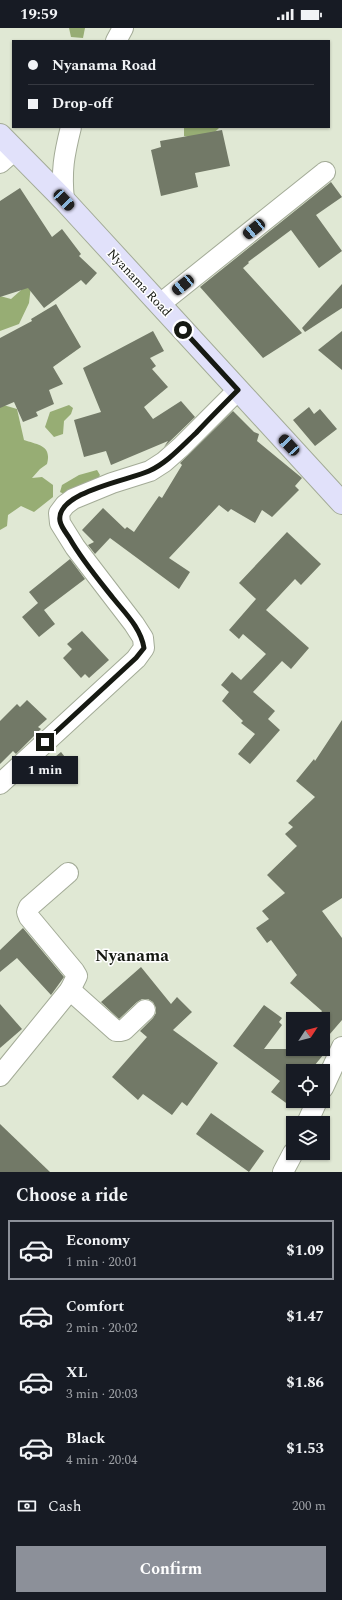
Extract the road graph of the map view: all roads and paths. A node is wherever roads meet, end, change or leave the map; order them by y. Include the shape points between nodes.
1 (124, 28) edge
2 (117, 40) edge
3 (71, 128) edge
4 (0, 135) edge
5 (7, 157) edge
6 (325, 172) dead end
7 (64, 200) junction
8 (160, 304) junction
9 (238, 390) junction
10 (342, 503) edge
11 (0, 784) edge
12 (68, 873) dead end
13 (70, 990) junction
14 (145, 1010) dead end
15 (342, 1047) edge
16 (330, 1073) edge
17 (0, 1076) edge
18 (289, 1160) edge
19 (283, 1172) edge

1 - 2 street
3 - 7 street via 62,176
4 - 5 street, Nyanama Road
5 - 7 street, Nyanama Road
6 - 8 street
7 - 8 street, Nyanama Road
8 - 9 street, Nyanama Road
9 - 10 street, Nyanama Road
9 - 11 street via 164,462 150,471 73,499 59,513 60,523 75,547 134,624 143,638 144,648
12 - 13 street via 29,907 27,912 29,918 77,976
13 - 14 street via 116,1031 124,1030
13 - 17 street
15 - 16 street
18 - 19 street

